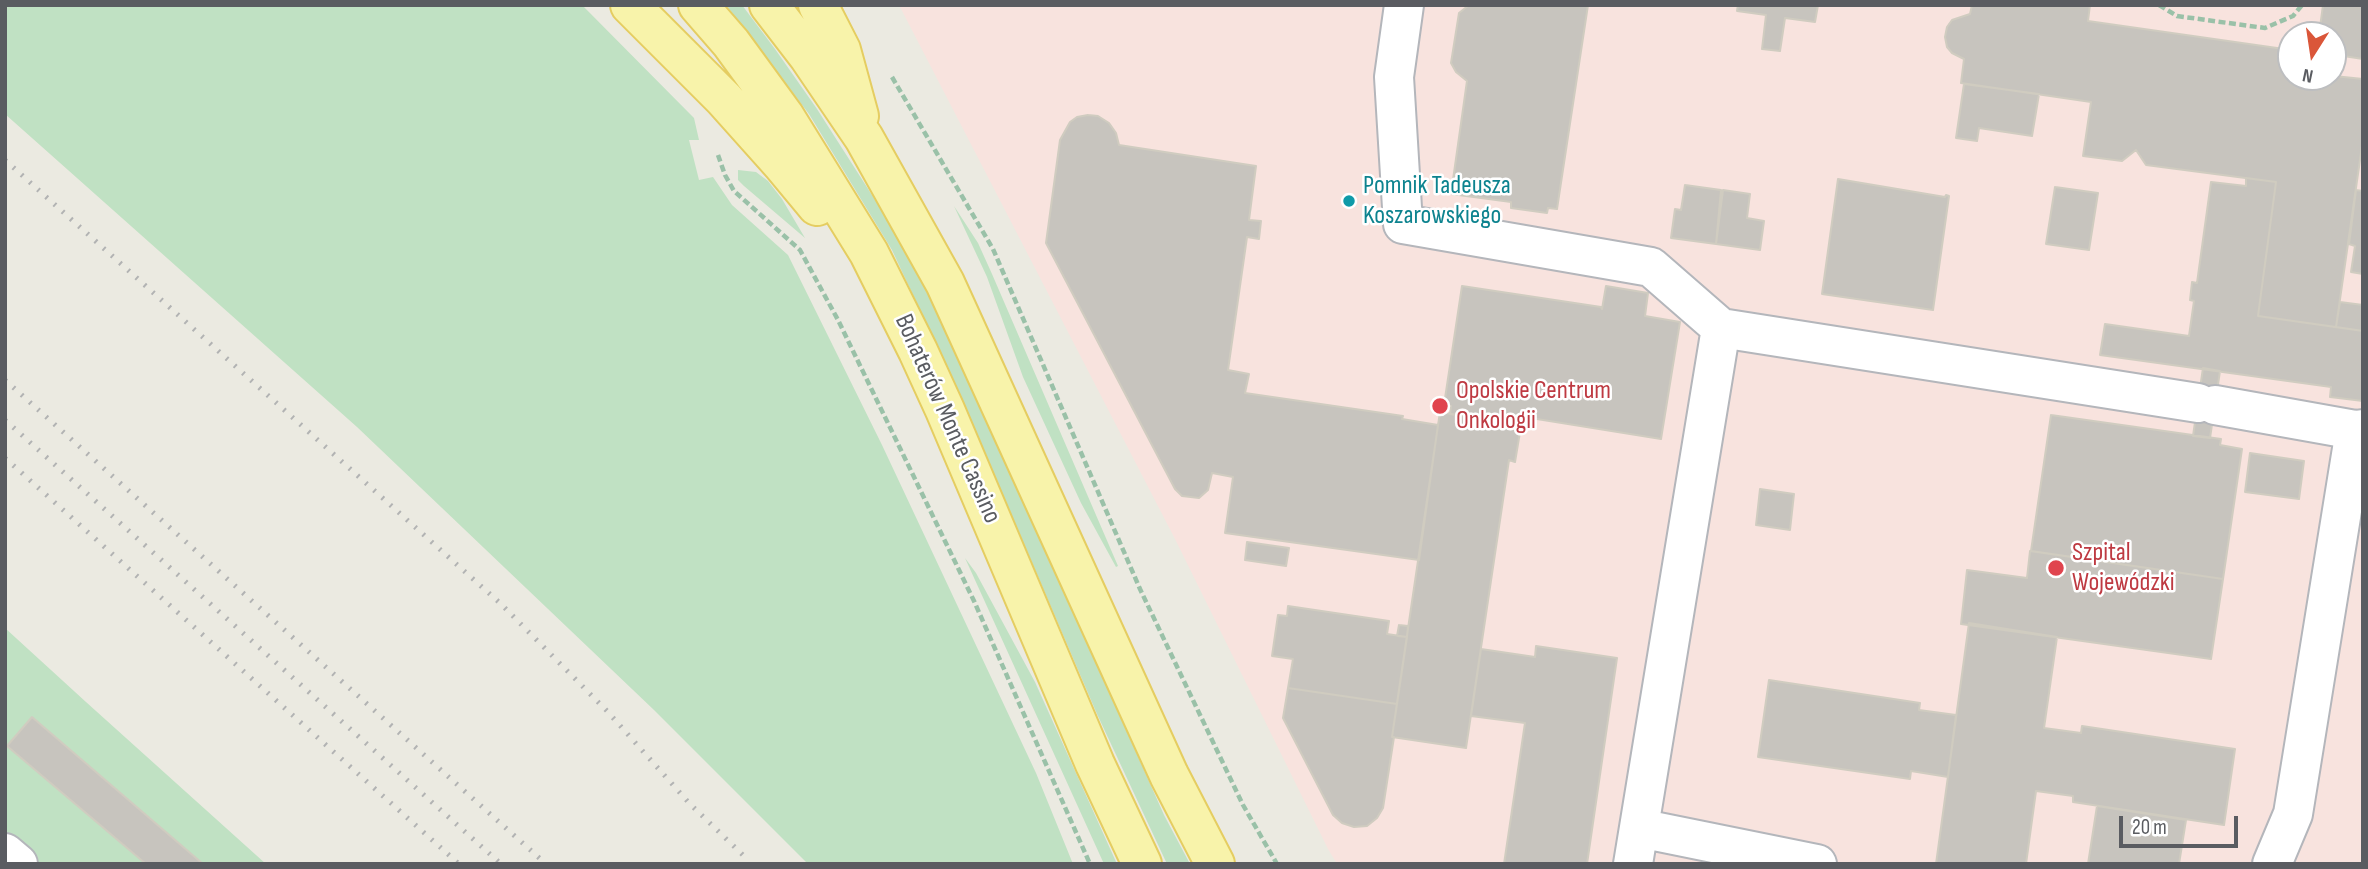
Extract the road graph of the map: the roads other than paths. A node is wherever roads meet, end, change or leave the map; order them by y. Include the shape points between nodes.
1 (630, 5) edge
2 (698, 5) edge
3 (769, 5) edge
4 (818, 5) edge
5 (1404, 5) edge
6 (864, 138) junction
7 (869, 253) junction
8 (1721, 328) junction
9 (2360, 431) edge
10 (1636, 846) edge
11 (5, 853) edge
12 (18, 864) edge
13 (1142, 864) edge
14 (1215, 864) edge
15 (1817, 864) edge
16 (2272, 864) edge

1 - 7 main road via 783,164 839,232
2 - 7 main road, Bohaterów Monte Cassino via 785,117
3 - 6 main road, Bohaterów Monte Cassino
4 - 6 main road via 848,68
5 - 8 street via 1394,77 1403,224 1651,267
6 - 14 main road, Bohaterów Monte Cassino via 945,283 1168,775
7 - 13 main road, Bohaterów Monte Cassino via 945,410
8 - 9 street
8 - 10 street
9 - 16 street via 2293,814
10 - 15 street
11 - 12 street

